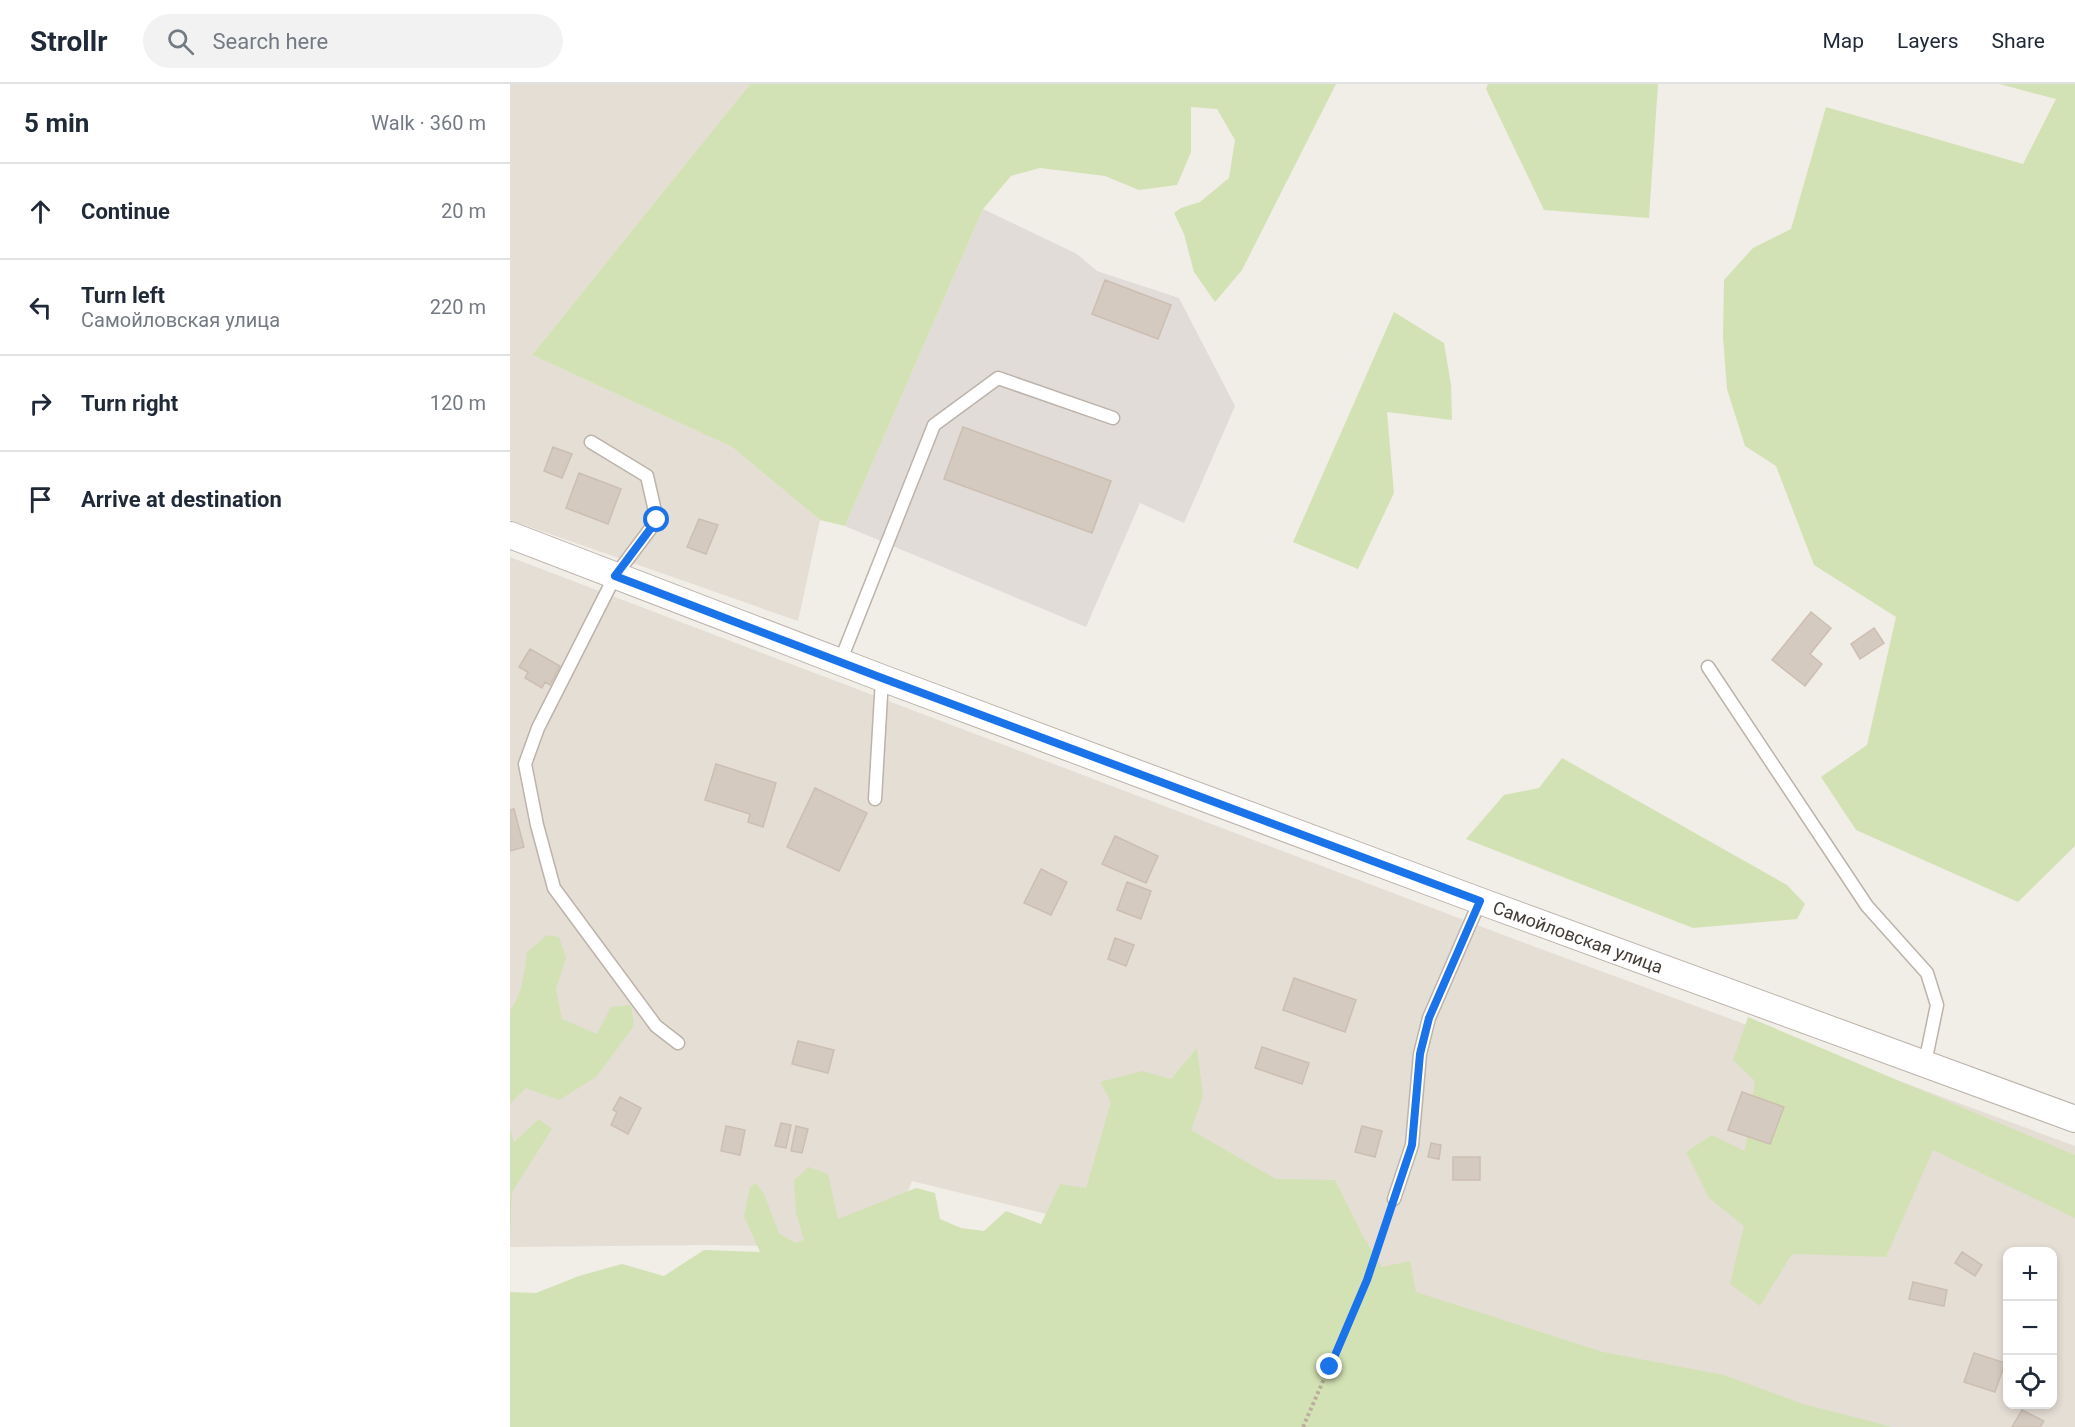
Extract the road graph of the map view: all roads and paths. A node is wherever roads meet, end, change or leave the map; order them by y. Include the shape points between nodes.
1 (1113, 417) dead end
2 (591, 442) dead end
3 (510, 535) edge
4 (615, 576) junction
5 (840, 662) junction
6 (1708, 667) dead end
7 (882, 678) junction
8 (875, 799) dead end
9 (1480, 901) junction
10 (678, 1042) dead end
11 (1925, 1063) junction
12 (2075, 1119) edge
13 (1394, 1199) joint
14 (1303, 1427) edge

1 - 5 lane via 998,378 934,425
2 - 4 lane via 647,476 657,520
3 - 4 street, Самойловская улица
4 - 5 street, Самойловская улица
4 - 10 lane via 538,728 525,764 554,888 656,1026
5 - 7 street, Самойловская улица
6 - 11 lane via 1867,906 1927,973 1937,1005
7 - 8 lane
7 - 9 street, Самойловская улица
9 - 11 street, Самойловская улица
9 - 13 lane via 1429,1018 1420,1054 1412,1145
11 - 12 street, Самойловская улица
13 - 14 path via 1367,1280

